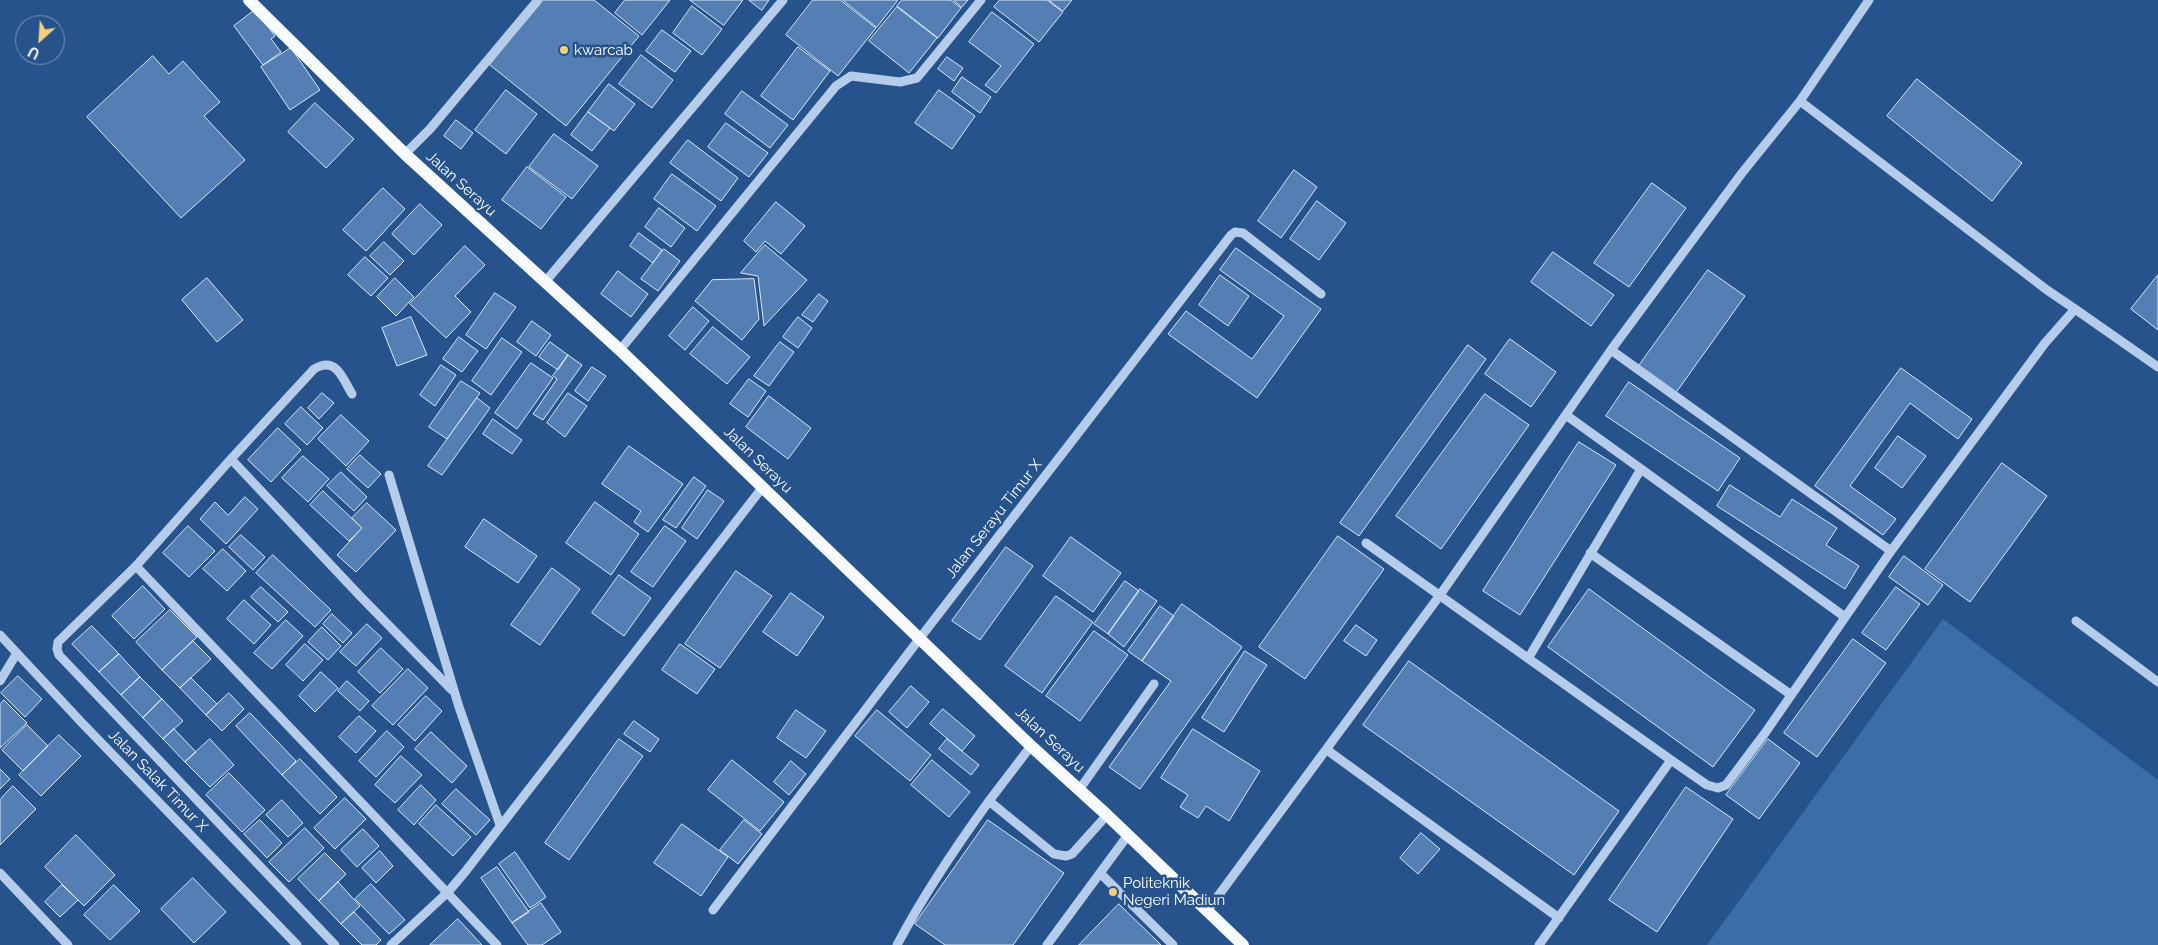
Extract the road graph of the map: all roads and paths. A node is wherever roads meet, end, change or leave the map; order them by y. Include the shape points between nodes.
1 (249, 0) edge
2 (538, 0) edge
3 (783, 0) edge
4 (981, 0) edge
5 (1868, 0) edge
6 (1800, 101) junction
7 (405, 154) junction
8 (545, 282) junction
9 (1321, 294) dead end
10 (2075, 309) junction
11 (620, 350) junction
12 (1611, 350) junction
13 (2158, 367) edge
14 (352, 394) dead end
15 (1566, 415) junction
16 (231, 459) junction
17 (1641, 469) junction
18 (389, 474) dead end
19 (762, 488) junction
20 (1366, 542) dead end
21 (1892, 551) junction
22 (1590, 553) junction
23 (136, 566) junction
24 (1440, 595) junction
25 (1845, 616) junction
26 (2076, 621) dead end
27 (0, 635) edge
28 (920, 638) junction
29 (17, 653) junction
30 (1529, 657) junction
31 (0, 682) edge
32 (2158, 682) edge
33 (1154, 684) dead end
34 (454, 692) junction
35 (1790, 694) junction
36 (1031, 746) junction
37 (1327, 750) junction
38 (1671, 760) junction
39 (1079, 790) junction
40 (989, 801) junction
41 (1107, 814) junction
42 (500, 825) junction
43 (1128, 836) junction
44 (0, 873) edge
45 (1101, 874) junction
46 (448, 892) junction
47 (713, 910) dead end
48 (1207, 911) junction
49 (1559, 918) junction
50 (68, 945) edge
51 (298, 945) edge
52 (335, 945) edge
53 (391, 945) edge
54 (497, 945) edge
55 (897, 945) edge
56 (1047, 945) edge
57 (1174, 945) edge
58 (1243, 945) edge
59 (1539, 945) edge

1 - 7 main road, Jalan Serayu
2 - 7 street via 430,129
3 - 8 street
4 - 11 street via 917,78 900,82 851,76 836,86
5 - 6 street
6 - 10 street
6 - 12 street via 1742,172
7 - 8 main road, Jalan Serayu
8 - 11 main road, Jalan Serayu
9 - 28 street, Jalan Serayu Timur X via 1243,233 1231,235
10 - 13 street
10 - 21 street via 2045,344
11 - 19 main road, Jalan Serayu
12 - 15 street
12 - 21 street
14 - 16 street via 339,371 323,364 314,369
15 - 17 street
15 - 24 street
16 - 23 street
16 - 34 street
17 - 22 street
17 - 25 street
18 - 34 street
19 - 28 main road, Jalan Serayu
19 - 42 street
20 - 24 street
21 - 25 street
22 - 30 street
22 - 35 street
23 - 46 street
23 - 52 street via 58,642 56,649 59,655
24 - 30 street
24 - 37 street
25 - 35 street
26 - 32 street
27 - 29 street, Jalan Salak Timur X
28 - 36 main road, Jalan Serayu
28 - 47 street, Jalan Serayu Timur X
29 - 31 street
29 - 51 street, Jalan Salak Timur X
30 - 38 street
33 - 39 street
34 - 42 street
35 - 38 street via 1726,785 1718,788 1707,785
36 - 39 main road, Jalan Serayu
36 - 40 street
37 - 48 street
37 - 49 street
38 - 49 street
39 - 41 main road, Jalan Serayu
40 - 41 street via 1060,856 1072,854
40 - 55 street via 949,857
41 - 43 main road, Jalan Serayu
42 - 46 street
43 - 45 street
43 - 48 main road, Jalan Serayu
44 - 50 street
45 - 56 street
45 - 57 street
46 - 53 street
46 - 54 street
48 - 58 main road, Jalan Serayu
49 - 59 street

